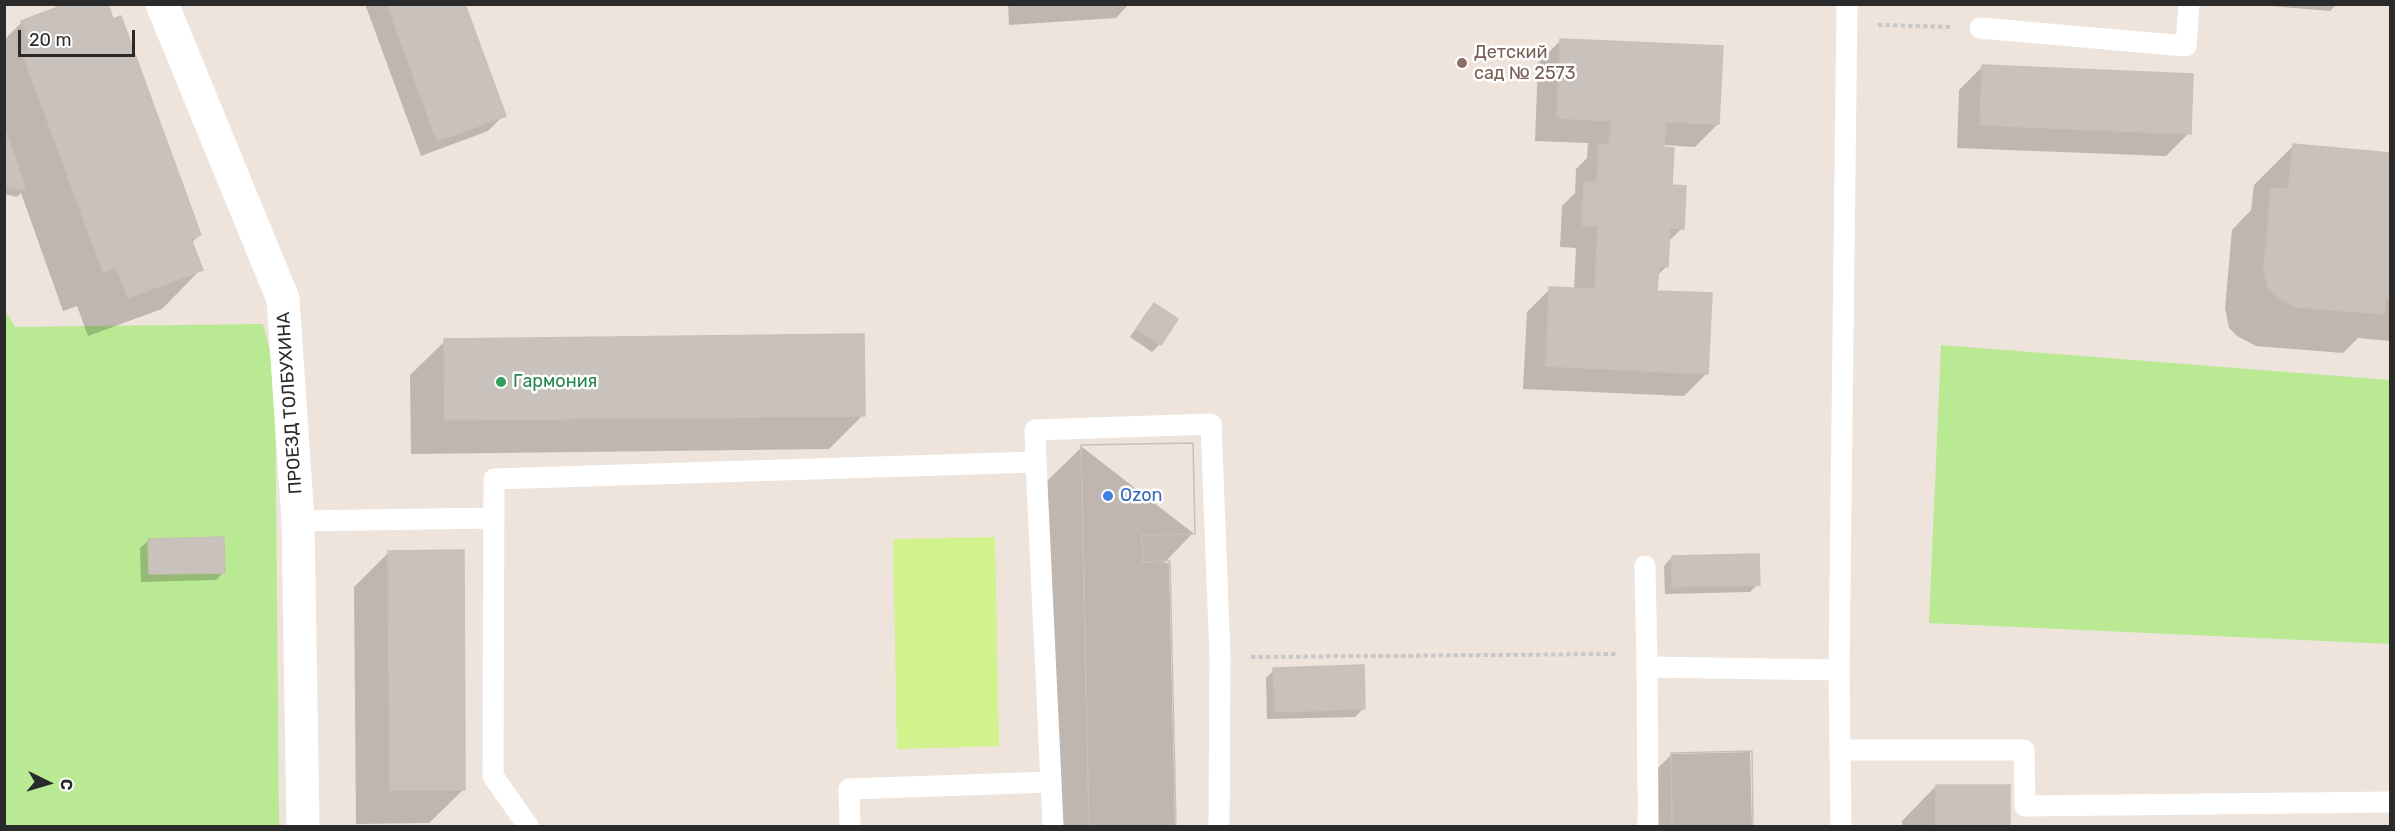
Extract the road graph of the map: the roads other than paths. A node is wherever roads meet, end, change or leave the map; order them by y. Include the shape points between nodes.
1 (162, 4) edge
2 (2189, 4) edge
3 (1846, 14) edge
4 (1980, 28) road end
5 (1036, 462) junction
6 (493, 519) junction
7 (298, 522) junction
8 (1645, 566) dead end
9 (1647, 660) junction
10 (1839, 670) junction
11 (1841, 750) junction
12 (1051, 782) junction
13 (2391, 802) edge
14 (303, 826) edge
15 (528, 826) edge
16 (850, 826) edge
17 (1053, 826) edge
18 (1219, 826) edge
19 (1648, 826) edge
20 (1841, 826) edge

1 - 7 street, ПРОЕЗД ТОЛБУХИНА via 283,299
2 - 4 lane via 2186,46
3 - 10 lane
5 - 6 lane via 494,479
5 - 12 lane
5 - 18 lane via 1035,430 1210,424 1220,657
6 - 7 lane
6 - 15 lane via 493,776
7 - 14 street, ПРОЕЗД ТОЛБУХИНА
8 - 9 lane
9 - 10 lane
9 - 19 lane
10 - 11 lane
11 - 13 lane via 2024,750 2025,806
11 - 20 lane
12 - 16 lane via 849,789
12 - 17 lane

